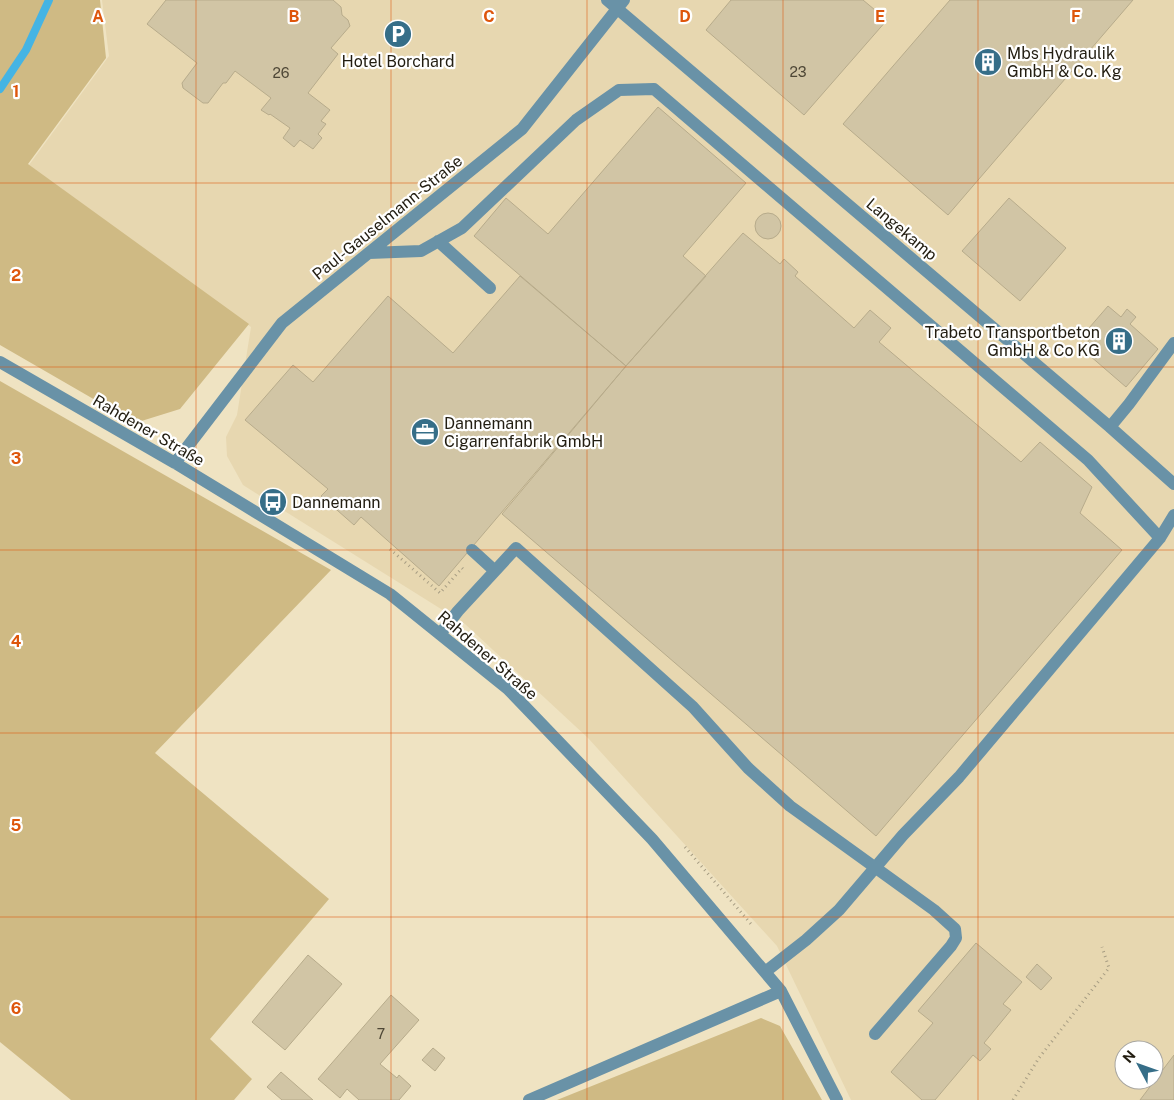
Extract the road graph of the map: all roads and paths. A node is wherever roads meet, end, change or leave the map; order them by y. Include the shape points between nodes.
1 (607, 0) edge
2 (621, 4) edge
3 (438, 242) junction
4 (369, 253) junction
5 (490, 288) dead end
6 (1174, 343) edge
7 (0, 362) edge
8 (1110, 427) junction
9 (175, 463) junction
10 (1174, 484) edge
11 (1174, 515) edge
12 (1160, 538) junction
13 (390, 549) dead end
14 (472, 550) dead end
15 (495, 571) junction
16 (466, 572) dead end
17 (440, 634) junction
18 (875, 868) junction
19 (1102, 947) dead end
20 (765, 972) junction
21 (781, 991) junction
22 (874, 1034) dead end
23 (529, 1100) edge
24 (837, 1100) edge
25 (1013, 1100) edge

1 - 2 street, Langekamp
2 - 4 street, Paul-Gauselmann-Straße via 522,129
2 - 8 street, Langekamp
3 - 4 street via 421,251
3 - 5 street
3 - 12 street via 462,228 576,120 619,90 654,89 1088,460
4 - 9 street, Paul-Gauselmann-Straße via 282,323
6 - 8 street
7 - 9 street, Rahdener Straße
8 - 10 street, Langekamp
9 - 17 street, Rahdener Straße via 390,594
11 - 12 street
12 - 18 street via 959,777
13 - 16 path via 440,593 462,568
14 - 15 street
15 - 17 street
15 - 18 street via 516,548 693,707 748,768 790,806
17 - 20 street, Rahdener Straße via 508,689 652,839
18 - 20 street via 839,910
18 - 22 street via 934,910 955,929 956,938
19 - 25 path via 1109,968 1039,1058
20 - 21 street, Rahdener Straße
21 - 23 street
21 - 24 street, Rahdener Straße

